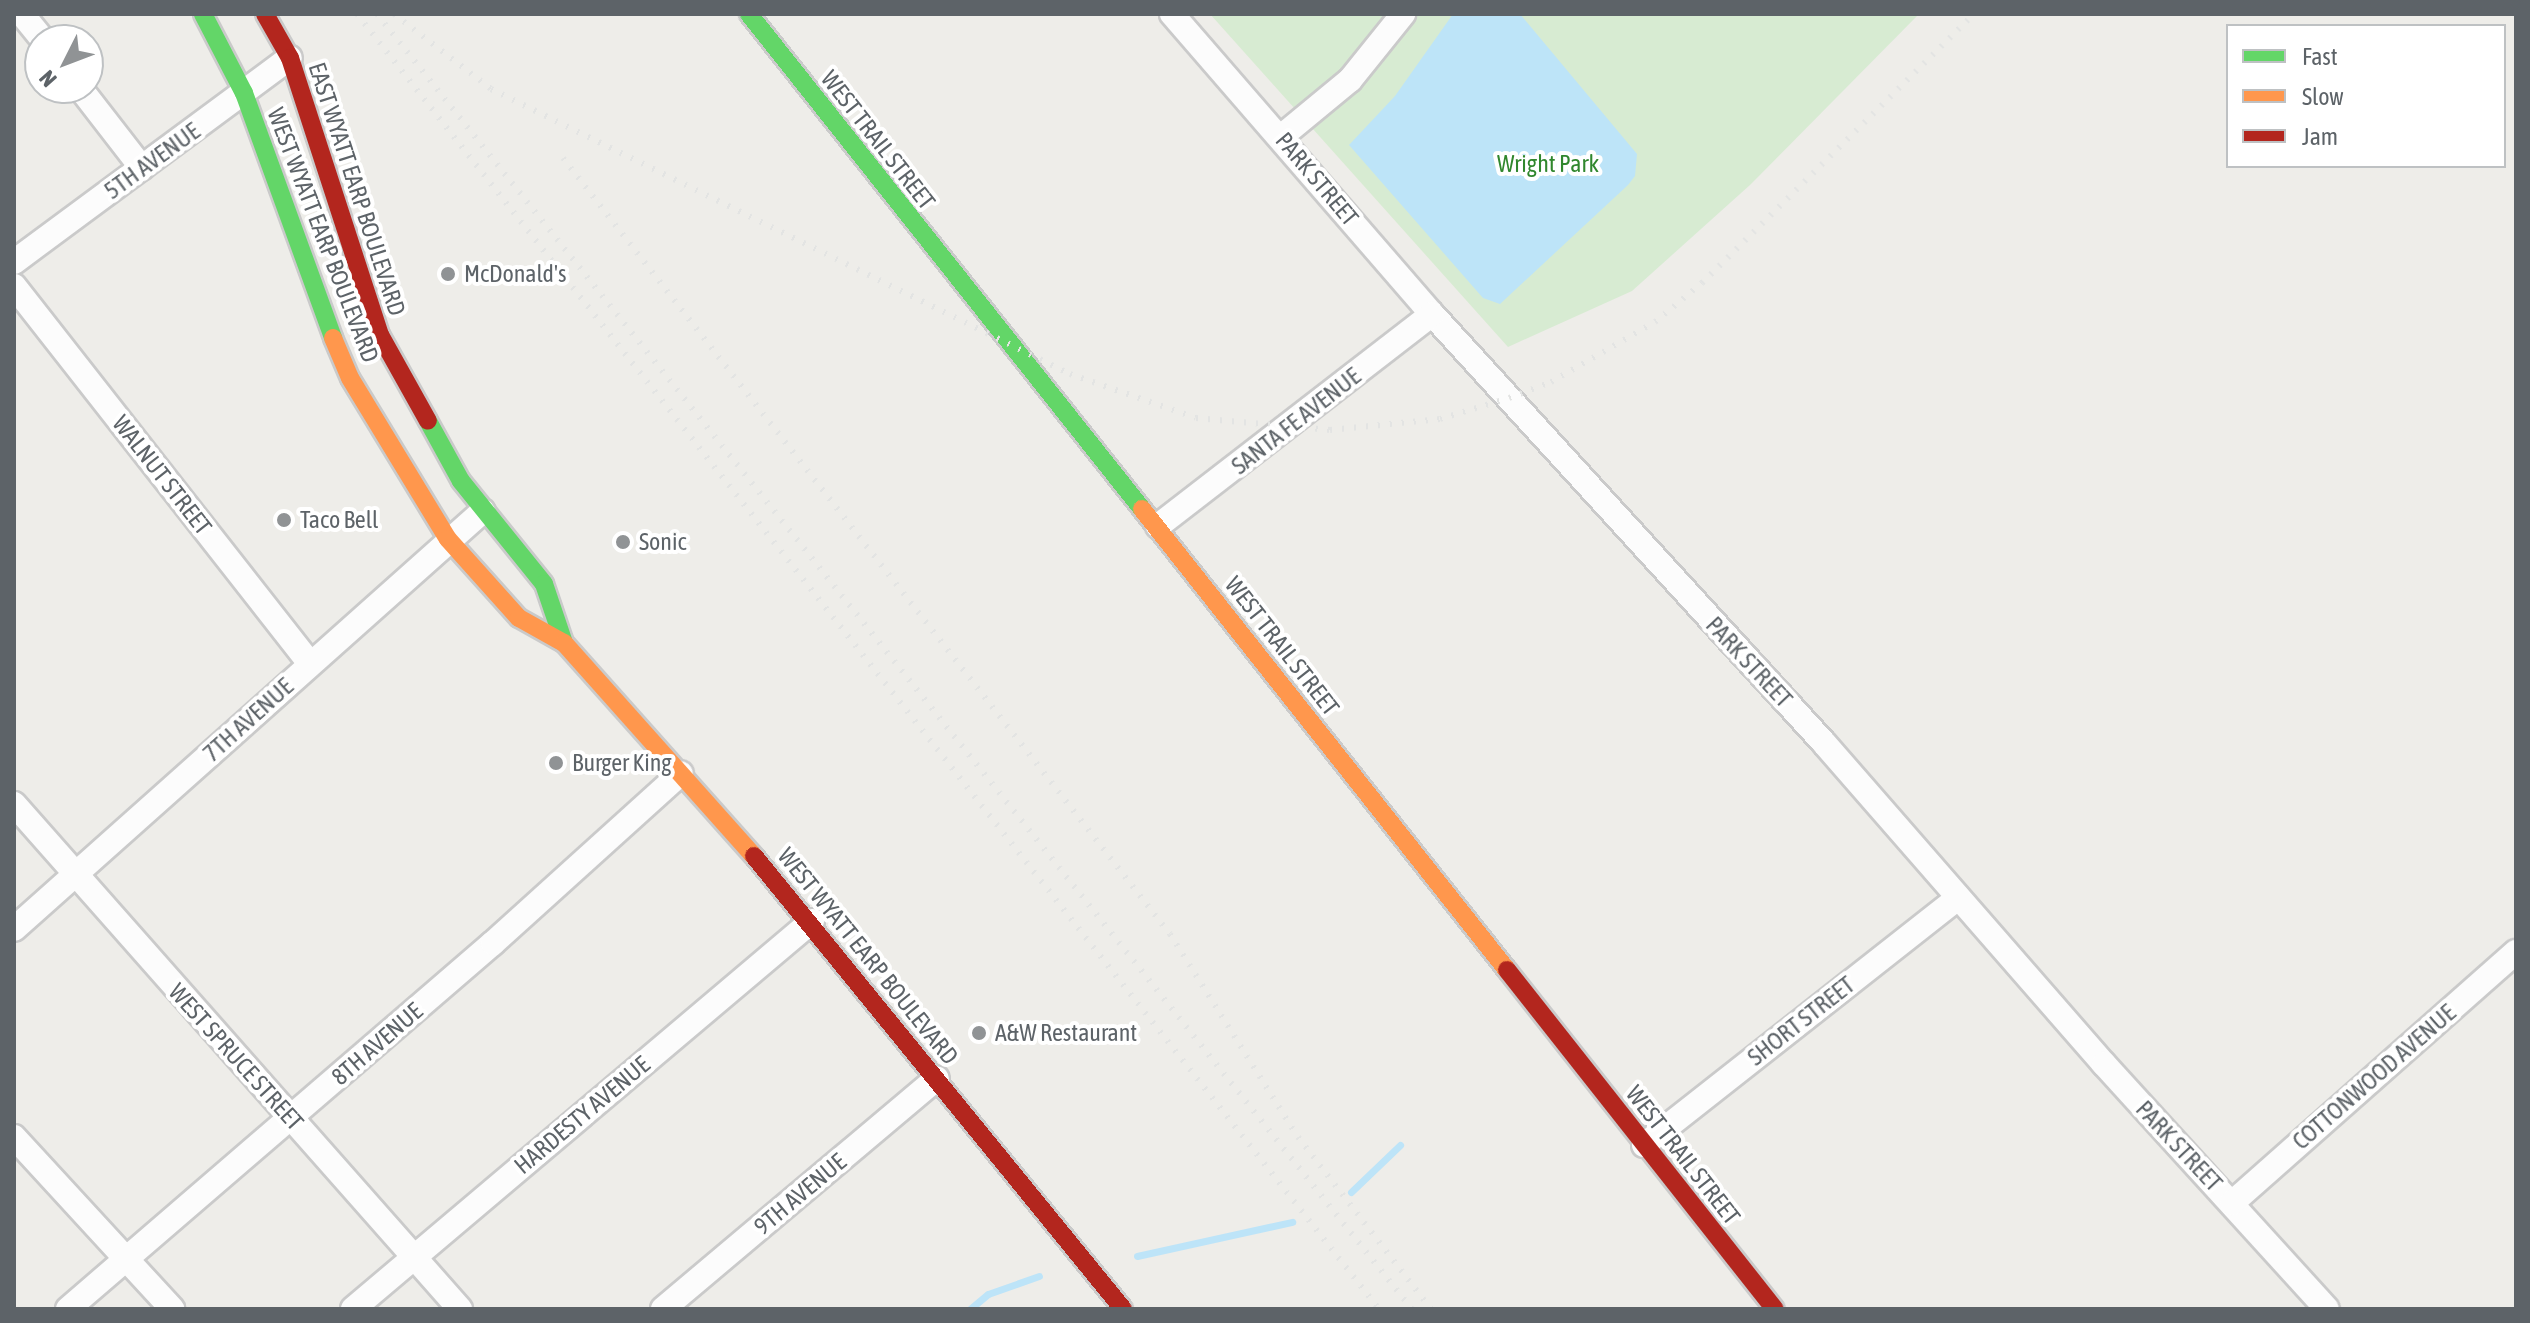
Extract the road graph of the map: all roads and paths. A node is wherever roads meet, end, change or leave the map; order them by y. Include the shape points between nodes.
1 (203, 14) edge
2 (265, 14) edge
3 (749, 14) edge
4 (1172, 14) edge
5 (1403, 14) edge
6 (290, 58) junction
7 (244, 93) junction
8 (92, 104) edge
9 (1282, 136) junction
10 (142, 168) junction
11 (14, 262) edge
12 (14, 286) edge
13 (1432, 314) junction
14 (380, 335) joint
15 (483, 511) junction
16 (1158, 526) junction
17 (448, 539) junction
18 (564, 643) junction
19 (310, 664) junction
20 (681, 773) junction
21 (14, 804) edge
22 (74, 874) junction
23 (1958, 898) junction
24 (812, 921) junction
25 (14, 929) edge
26 (2516, 952) edge
27 (937, 1078) junction
28 (291, 1119) junction
29 (14, 1137) edge
30 (1644, 1145) junction
31 (2232, 1203) junction
32 (413, 1256) junction
33 (126, 1259) junction
34 (68, 1309) edge
35 (172, 1309) edge
36 (353, 1309) edge
37 (460, 1309) edge
38 (663, 1309) edge
39 (1123, 1309) edge
40 (1775, 1309) edge
41 (2327, 1309) edge

1 - 7 main road, WEST WYATT EARP BOULEVARD
2 - 6 main road
3 - 16 main road, WEST TRAIL STREET via 1005,342
4 - 9 street, PARK STREET
5 - 9 street via 1350,80
6 - 7 street, 5TH AVENUE
6 - 14 main road, EAST WYATT EARP BOULEVARD
7 - 10 street, 5TH AVENUE
7 - 17 main road, WEST WYATT EARP BOULEVARD via 300,258 350,378
8 - 10 street
9 - 13 street, PARK STREET
10 - 11 street, 5TH AVENUE
12 - 19 street, WALNUT STREET
13 - 16 street, SANTA FE AVENUE
13 - 23 street, PARK STREET via 1824,743
14 - 15 main road, WEST WYATT EARP BOULEVARD via 431,433
15 - 17 street, 7TH AVENUE
15 - 18 main road, WEST WYATT EARP BOULEVARD via 544,584
16 - 30 main road, WEST TRAIL STREET
17 - 18 main road, WEST WYATT EARP BOULEVARD via 519,618
17 - 19 street, 7TH AVENUE
18 - 20 main road, WEST WYATT EARP BOULEVARD
19 - 22 street, 7TH AVENUE
20 - 24 main road, WEST WYATT EARP BOULEVARD
20 - 28 street, 8TH AVENUE
21 - 22 street, WEST SPRUCE STREET
22 - 25 street, 7TH AVENUE
22 - 28 street, WEST SPRUCE STREET
23 - 30 street, SHORT STREET
23 - 31 street, PARK STREET
24 - 27 main road, WEST WYATT EARP BOULEVARD
24 - 32 street, HARDESTY AVENUE
26 - 31 street, COTTONWOOD AVENUE
27 - 38 street, 9TH AVENUE
27 - 39 main road, WEST WYATT EARP BOULEVARD
28 - 32 street, WEST SPRUCE STREET
28 - 33 street, 8TH AVENUE
29 - 33 street
30 - 40 main road, WEST TRAIL STREET
31 - 41 street, PARK STREET
32 - 36 street, HARDESTY AVENUE
32 - 37 street, WEST SPRUCE STREET
33 - 34 street, 8TH AVENUE
33 - 35 street

